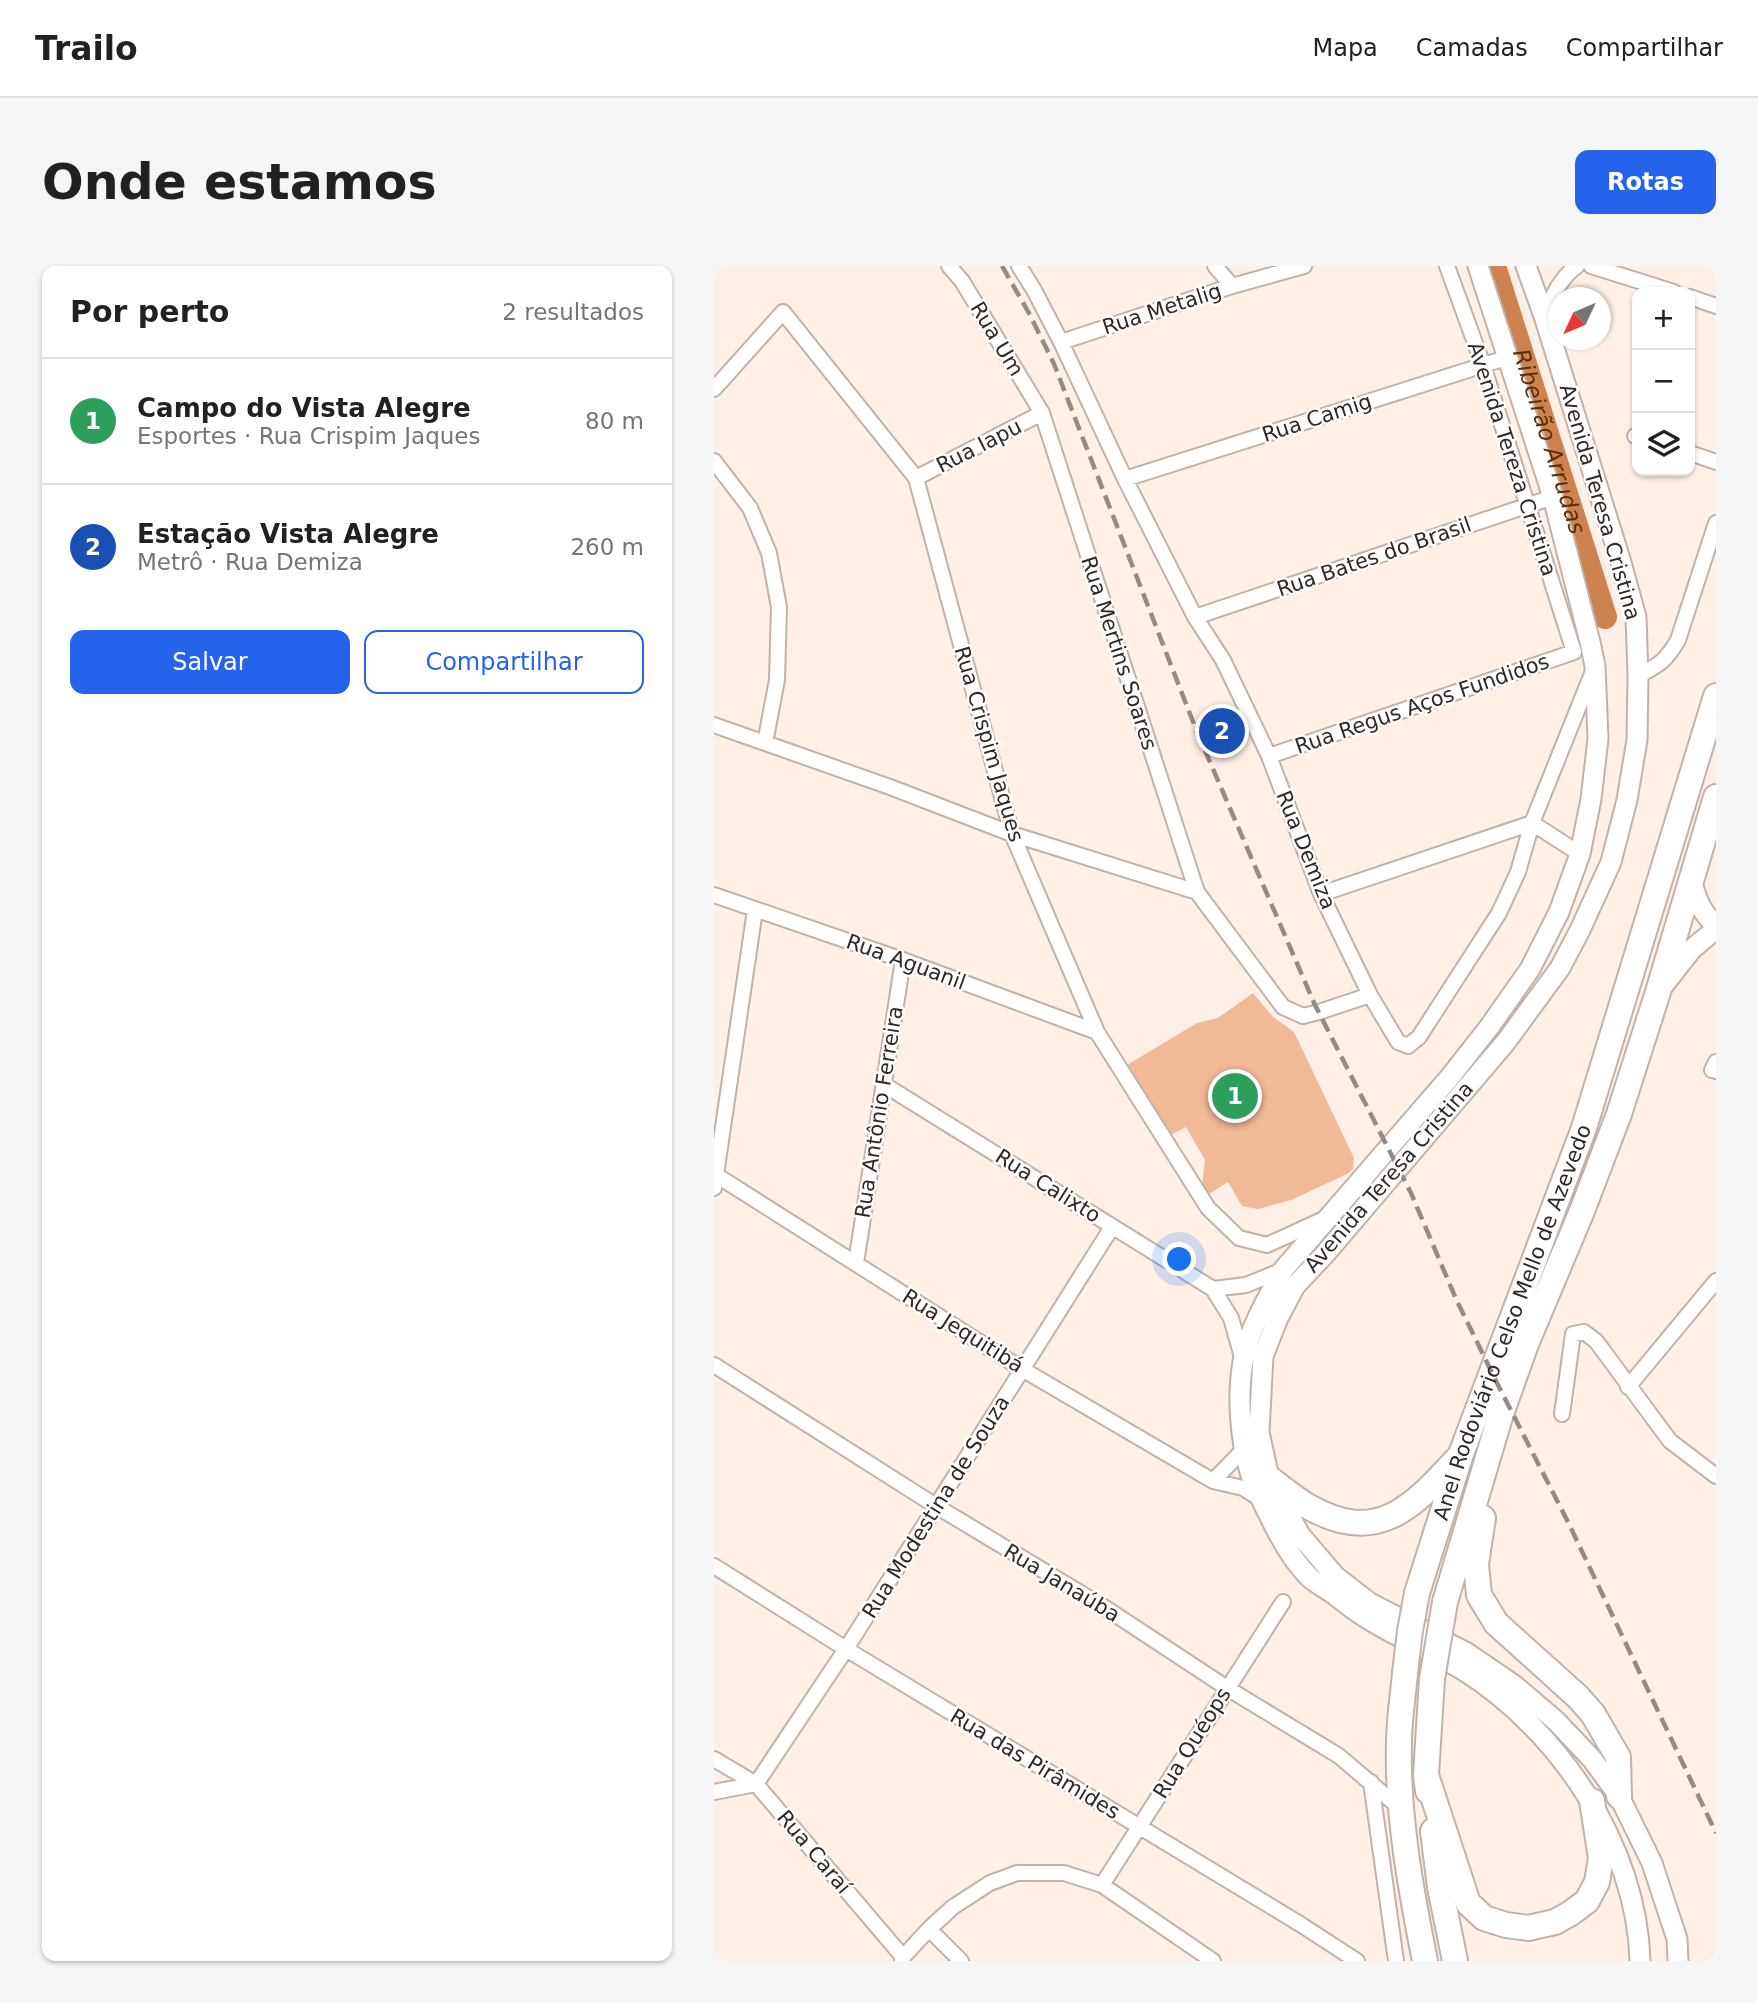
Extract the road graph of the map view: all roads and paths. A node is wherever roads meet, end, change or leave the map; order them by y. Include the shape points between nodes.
1 (949, 266) edge
2 (1019, 266) edge
3 (1215, 266) edge
4 (1304, 266) edge
5 (1447, 266) edge
6 (1478, 266) edge
7 (1526, 266) edge
8 (1577, 266) edge
9 (1591, 266) edge
10 (1232, 286) junction
11 (1658, 287) edge
12 (1695, 299) edge
13 (1716, 306) edge
14 (1544, 316) junction
15 (1060, 342) junction
16 (1509, 357) junction
17 (1483, 365) junction
18 (714, 389) edge
19 (1042, 413) junction
20 (1695, 455) edge
21 (714, 461) edge
22 (1716, 462) edge
23 (916, 478) junction
24 (1125, 479) junction
25 (1553, 497) junction
26 (1528, 505) junction
27 (1716, 523) edge
28 (1195, 617) junction
29 (1574, 652) joint
30 (1595, 666) junction
31 (1638, 676) junction
32 (1716, 696) edge
33 (714, 725) edge
34 (765, 743) junction
35 (1269, 756) junction
36 (1716, 797) edge
37 (1532, 823) junction
38 (1012, 834) junction
39 (1580, 854) junction
40 (1691, 879) junction
41 (1197, 892) junction
42 (1321, 894) junction
43 (714, 895) edge
44 (755, 910) junction
45 (1716, 928) edge
46 (903, 960) junction
47 (1658, 992) junction
48 (1370, 995) junction
49 (1097, 1032) junction
50 (883, 1084) junction
51 (715, 1182) edge
52 (1329, 1216) junction
53 (1112, 1227) junction
54 (856, 1263) junction
55 (1283, 1270) junction
56 (1716, 1281) edge
57 (1213, 1289) junction
58 (1243, 1360) junction
59 (714, 1365) edge
60 (1022, 1368) junction
61 (1628, 1387) junction
62 (1562, 1414) dead end
63 (1500, 1417) junction
64 (1244, 1449) junction
65 (1461, 1454) junction
66 (1716, 1476) edge
67 (1213, 1481) junction
68 (1265, 1489) junction
69 (936, 1506) junction
70 (714, 1566) edge
71 (1283, 1602) dead end
72 (846, 1649) junction
73 (1227, 1688) junction
74 (714, 1759) edge
75 (1426, 1775) junction
76 (1371, 1782) junction
77 (756, 1784) junction
78 (714, 1792) edge
79 (1619, 1796) junction
80 (1592, 1801) junction
81 (1402, 1810) junction
82 (1140, 1827) junction
83 (1102, 1885) junction
84 (929, 1929) junction
85 (902, 1959) edge
86 (961, 1961) edge
87 (1213, 1961) edge
88 (1357, 1961) edge
89 (1396, 1961) edge
90 (1425, 1961) edge
91 (1455, 1961) edge
92 (1640, 1961) edge
93 (1678, 1961) edge

1 - 19 street, Rua Um
2 - 15 street, Rua Demiza
3 - 10 street
4 - 10 street, Rua Metalig
5 - 17 street, Avenida Tereza Cristina
6 - 16 main road, Avenida Teresa Cristina
7 - 14 main road, Avenida Teresa Cristina
8 - 14 street via 1554,294
9 - 11 street
10 - 15 street, Rua Metalig
12 - 13 street
14 - 31 main road, Avenida Teresa Cristina via 1636,617
15 - 24 street, Rua Demiza
16 - 17 street, Rua Camig
16 - 25 main road, Avenida Teresa Cristina
17 - 24 street, Rua Camig
17 - 26 street, Avenida Tereza Cristina
18 - 23 street, Rua Crispim Jaques via 783,312
19 - 23 street, Rua Iapu
19 - 41 street, Rua Mertins Soares
20 - 22 street
21 - 34 street via 750,508 769,553 779,607 777,680
23 - 38 street, Rua Crispim Jaques
24 - 28 street, Rua Demiza
25 - 26 street, Rua Bates do Brasil
25 - 30 main road, Avenida Teresa Cristina
26 - 28 street, Rua Bates do Brasil
26 - 29 street, Avenida Tereza Cristina
27 - 31 street via 1678,640 1669,656
28 - 35 street, Rua Demiza via 1223,660
29 - 35 street, Rua Regus Aços Fundidos
30 - 37 street, Rua Demiza
30 - 39 main road, Avenida Teresa Cristina via 1598,739
31 - 68 main road, Avenida Teresa Cristina via 1637,740 1611,862 1560,968 1505,1043 1295,1286 1278,1318 1263,1356 1259,1391
32 - 65 highway, Anel Rodoviário Celso Mello de Azevedo via 1584,1128
33 - 34 street
34 - 38 street
35 - 42 street, Rua Demiza
36 - 40 highway, Anel Rodoviário Celso Mello de Azevedo
37 - 39 street
37 - 42 street
37 - 48 street, Rua Demiza via 1518,872 1499,913 1419,1037 1408,1046 1398,1042
38 - 41 street
38 - 49 street, Rua Crispim Jaques
39 - 52 main road, Avenida Teresa Cristina via 1559,912 1530,969 1450,1077
40 - 45 main road via 1697,902
40 - 47 highway, Anel Rodoviário Celso Mello de Azevedo
41 - 48 street, Rua Mertins Soares via 1283,1007 1303,1016
42 - 48 street, Rua Demiza
43 - 44 street, Rua Aguanil
44 - 46 street, Rua Aguanil
44 - 51 street
45 - 47 main road via 1692,949
46 - 49 street, Rua Aguanil
46 - 50 street, Rua Antônio Ferreira
47 - 63 highway, Anel Rodoviário Celso Mello de Azevedo via 1614,1126
49 - 52 street, Rua Crispim Jaques via 1208,1208 1239,1238 1267,1245
50 - 53 street, Rua Calixto
50 - 54 street, Rua Antônio Ferreira
51 - 54 street, Rua Jequitibá
52 - 55 main road, Avenida Teresa Cristina
53 - 57 street, Rua Calixto
53 - 60 street, Rua Modestina de Souza
54 - 60 street, Rua Jequitibá
55 - 57 street via 1246,1285
55 - 58 main road, Avenida Teresa Cristina
56 - 61 street
57 - 58 street, Rua Calixto via 1231,1318
58 - 64 main road, Avenida Teresa Cristina
59 - 69 street, Rua Janaúba
60 - 67 street, Rua Jequitibá
60 - 69 street, Rua Modestina de Souza
61 - 62 street via 1596,1341 1584,1332 1573,1334
61 - 66 street via 1670,1441
63 - 75 highway, Anel Rodoviário Celso Mello de Azevedo, bridge via 1445,1602 1432,1679
63 - 79 highway via 1476,1564 1479,1595 1496,1623 1593,1714 1618,1757
64 - 67 street
64 - 68 main road, Avenida Teresa Cristina via 1251,1472
65 - 68 highway via 1407,1508 1368,1524 1339,1521
65 - 81 highway, Anel Rodoviário Celso Mello de Azevedo, bridge via 1417,1593 1410,1631 1399,1743
67 - 68 street, Rua Jequitibá
68 - 79 main road, Avenida Teresa Cristina via 1335,1576 1370,1604 1467,1653 1514,1685 1592,1759
68 - 80 main road, Avenida Teresa Cristina via 1283,1544 1309,1577 1365,1617 1463,1670 1511,1706 1550,1746
69 - 72 street, Rua Modestina de Souza
69 - 73 street, Rua Janaúba
70 - 72 street, Rua das Pirâmides
71 - 73 street, Rua Quéops
72 - 77 street, Rua Modestina de Souza
72 - 82 street, Rua das Pirâmides
73 - 76 street, Rua Janaúba via 1339,1756
73 - 82 street, Rua Quéops
74 - 77 street, Rua Caraí
75 - 80 highway via 1468,1903 1484,1918 1528,1928 1571,1913 1587,1901 1597,1882 1601,1857
75 - 91 highway, Anel Rodoviário Celso Mello de Azevedo
76 - 81 street, Rua Janaúba
76 - 89 street
77 - 78 street
77 - 85 street, Rua Caraí
79 - 93 main road, Avenida Teresa Cristina via 1652,1863 1677,1939
80 - 92 main road, Avenida Teresa Cristina via 1632,1899
81 - 90 highway, Anel Rodoviário Celso Mello de Azevedo via 1409,1881
82 - 83 street, Rua Quéops
82 - 88 street, Rua das Pirâmides
83 - 84 street via 1064,1873 1017,1873 990,1883
83 - 87 street
84 - 85 street
84 - 86 street

